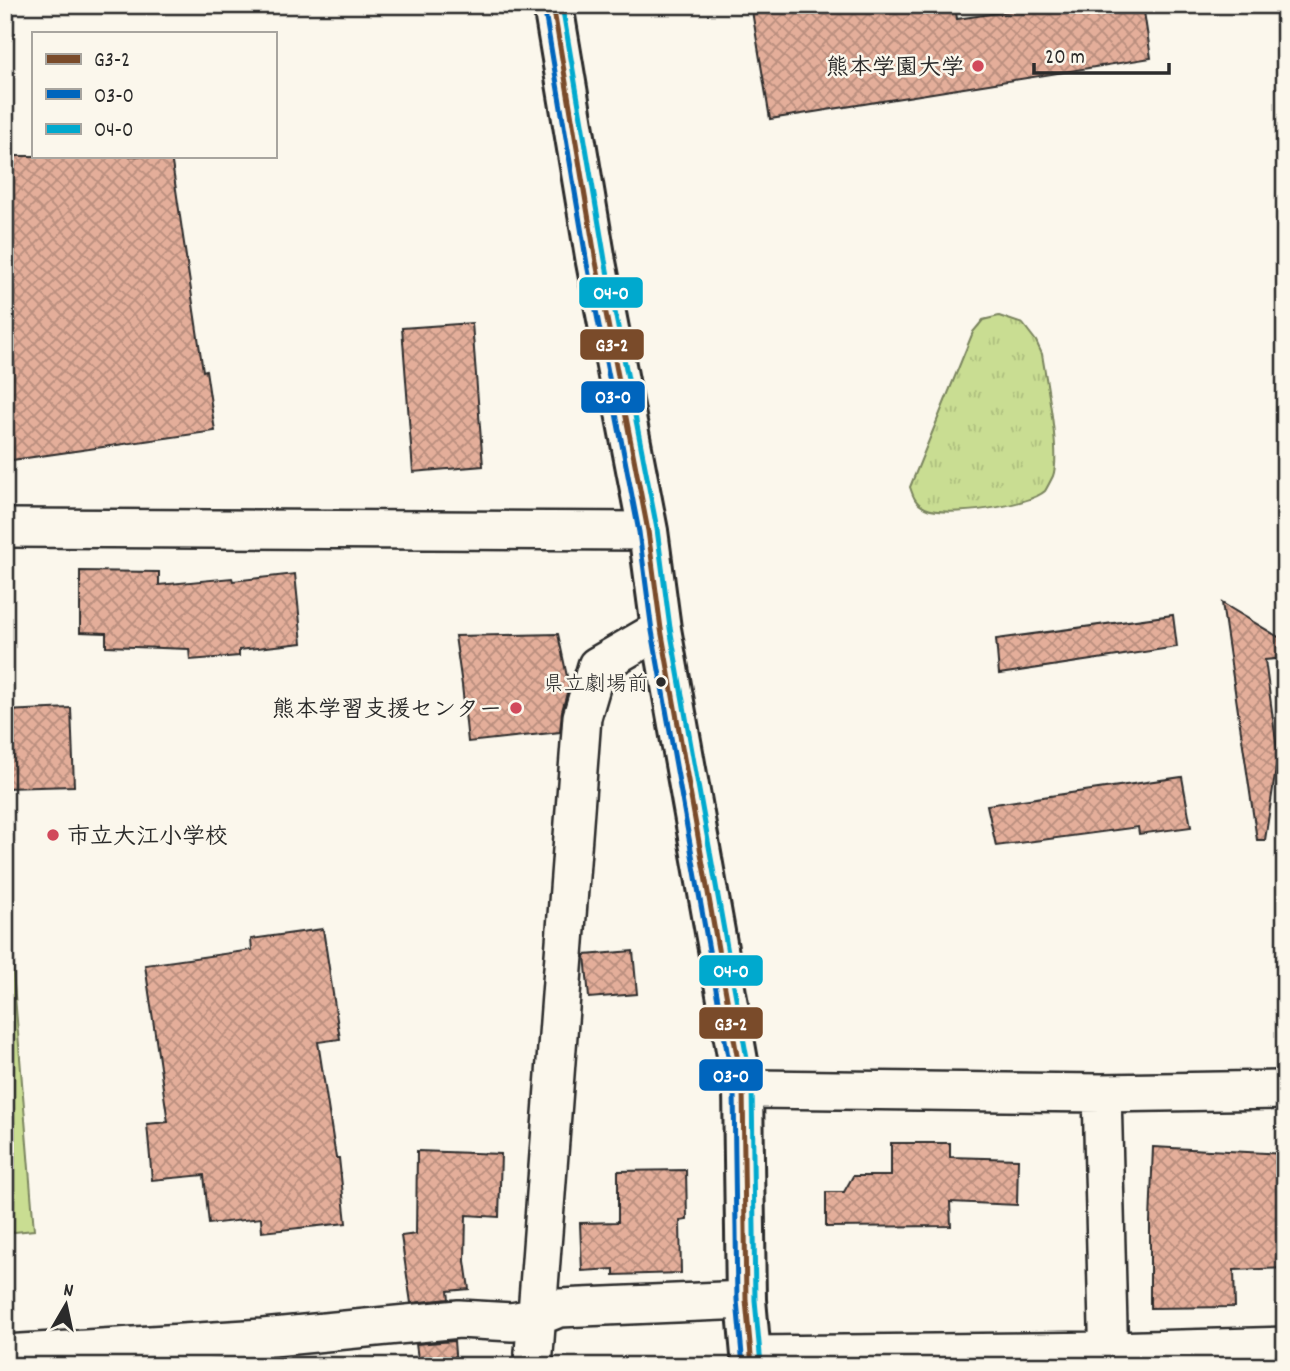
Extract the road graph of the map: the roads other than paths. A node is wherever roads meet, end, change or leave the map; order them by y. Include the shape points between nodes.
1 (553, 5) edge
2 (5, 528) edge
3 (648, 531) junction
4 (661, 629) junction
5 (743, 1089) junction
6 (1285, 1090) edge
7 (1102, 1093) junction
8 (747, 1300) junction
9 (537, 1317) junction
10 (1285, 1346) edge
11 (264, 1352) edge
12 (5, 1354) edge
13 (131, 1356) edge
14 (1109, 1358) edge
15 (752, 1361) edge
16 (533, 1366) edge

1 - 3 street
2 - 3 street
3 - 4 street
4 - 5 street
4 - 9 street via 597,666 582,717
5 - 7 street
5 - 8 street
6 - 7 street
7 - 14 street
8 - 9 street via 559,1308
8 - 15 street
9 - 11 street via 512,1322 459,1319
9 - 16 street
10 - 14 street
11 - 13 street
12 - 13 street
14 - 15 street

